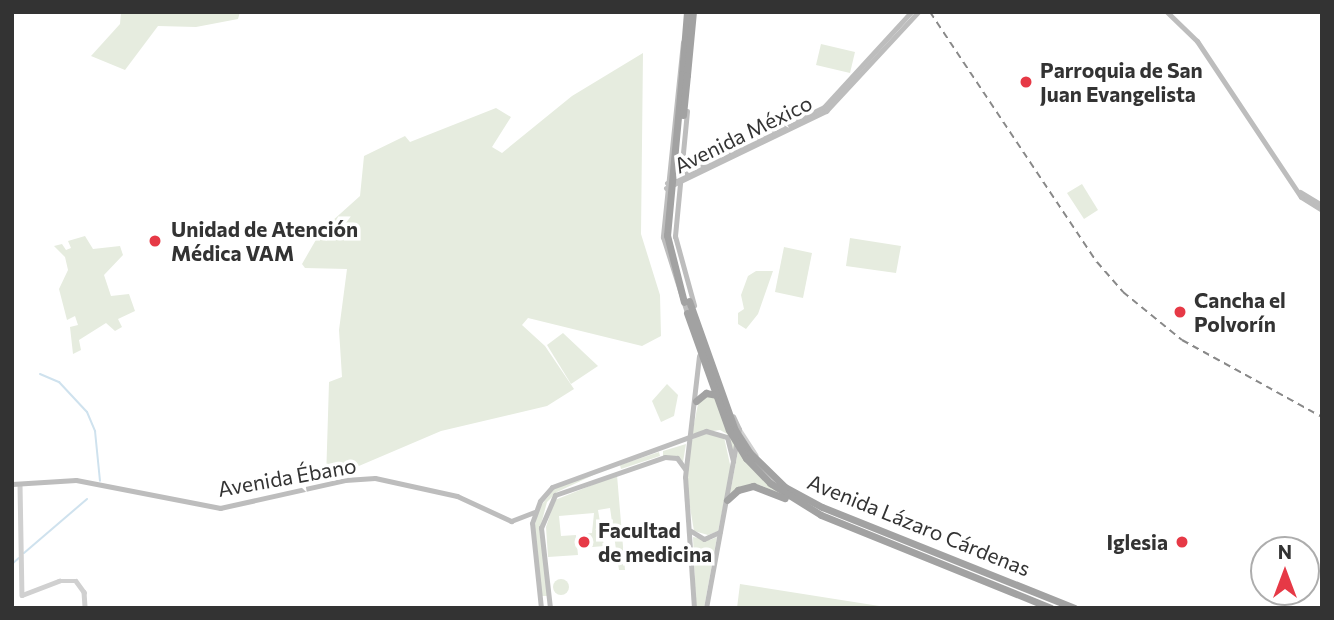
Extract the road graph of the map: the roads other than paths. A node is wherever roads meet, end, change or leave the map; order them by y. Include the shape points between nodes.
1 (687, 12) edge
2 (693, 12) edge
3 (1167, 12) edge
4 (913, 14) edge
5 (687, 41) junction
6 (680, 181) junction
7 (666, 186) junction
8 (1322, 207) edge
9 (687, 302) junction
10 (688, 316) junction
11 (699, 356) junction
12 (714, 394) junction
13 (696, 401) junction
14 (723, 401) junction
15 (738, 436) junction
16 (690, 440) junction
17 (660, 451) junction
18 (661, 458) junction
19 (733, 461) junction
20 (685, 469) junction
21 (12, 484) edge
22 (20, 484) junction
23 (727, 500) junction
24 (794, 500) junction
25 (534, 512) junction
26 (521, 520) junction
27 (532, 529) junction
28 (691, 531) junction
29 (721, 531) junction
30 (85, 608) edge
31 (541, 608) edge
32 (551, 608) edge
33 (694, 608) edge
34 (706, 608) edge
35 (1051, 608) edge
36 (1072, 608) edge

1 - 5 highway
2 - 5 highway
3 - 8 main road via 1192,35 1297,191
4 - 6 main road, Avenida México via 824,107
5 - 6 main road
5 - 7 main road via 679,54
5 - 9 highway, Avenida Lázaro Cárdenas, bridge via 667,234
6 - 7 main road, Avenida México
6 - 15 main road via 676,244
7 - 10 main road via 663,244
9 - 10 highway, Avenida Lázaro Cárdenas
9 - 14 highway, Avenida Lázaro Cárdenas
10 - 11 highway, Avenida Lázaro Cárdenas
11 - 12 highway, Avenida Lázaro Cárdenas
11 - 13 main road
12 - 13 highway via 703,394
12 - 14 highway
12 - 15 highway, Avenida Lázaro Cárdenas
13 - 16 main road
14 - 15 highway, Avenida Lázaro Cárdenas
15 - 19 main road
15 - 24 highway, Avenida Lázaro Cárdenas via 757,471
15 - 36 highway, Avenida Lázaro Cárdenas via 785,487 822,507
16 - 17 main road
16 - 19 main road via 706,431 723,433
16 - 20 main road
17 - 18 main road
17 - 25 main road via 561,481 543,496
18 - 20 main road via 677,458
18 - 32 main road via 569,487 549,502 541,528
19 - 23 main road
20 - 28 main road
21 - 22 main road, Avenida Ébano
22 - 26 main road, Avenida Ébano via 76,480 220,508 345,480 382,479 461,498 508,519
22 - 30 street via 22,595 59,581 76,581 84,592
23 - 24 highway via 738,490 754,486
23 - 29 main road
24 - 35 highway, Avenida Lázaro Cárdenas
25 - 26 main road
25 - 27 main road
26 - 27 main road, Avenida Ébano
27 - 31 main road
28 - 29 main road via 704,539
28 - 33 main road
29 - 34 main road

